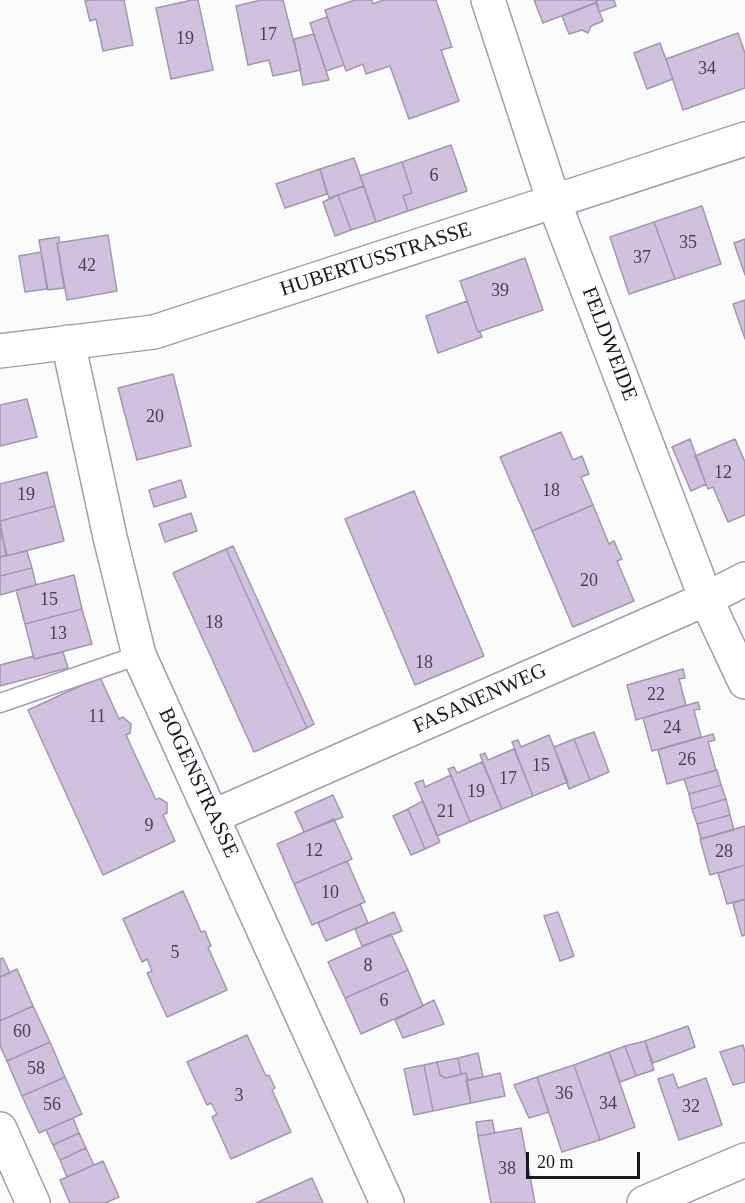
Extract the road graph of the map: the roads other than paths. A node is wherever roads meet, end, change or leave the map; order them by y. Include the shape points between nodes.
1 (488, 0) edge
2 (745, 139) edge
3 (554, 202) junction
4 (68, 342) junction
5 (0, 351) edge
6 (745, 579) edge
7 (706, 599) junction
8 (139, 655) junction
9 (745, 682) edge
10 (0, 703) edge
11 (214, 816) junction
12 (0, 1128) edge
13 (745, 1160) edge
14 (33, 1203) edge
15 (387, 1203) edge
16 (644, 1203) edge

1 - 3 street, FELDWEIDE
2 - 3 street, HUBERTUSSTRASSE
3 - 4 street, HUBERTUSSTRASSE via 154,332
3 - 7 street, FELDWEIDE
4 - 5 street, HUBERTUSSTRASSE
4 - 8 street, BOGENSTRASSE
6 - 7 street, FASANENWEG
7 - 9 street, FELDWEIDE
7 - 11 street, FASANENWEG
8 - 10 lane
8 - 11 street, BOGENSTRASSE
11 - 15 street, BOGENSTRASSE
12 - 14 street
13 - 16 street

